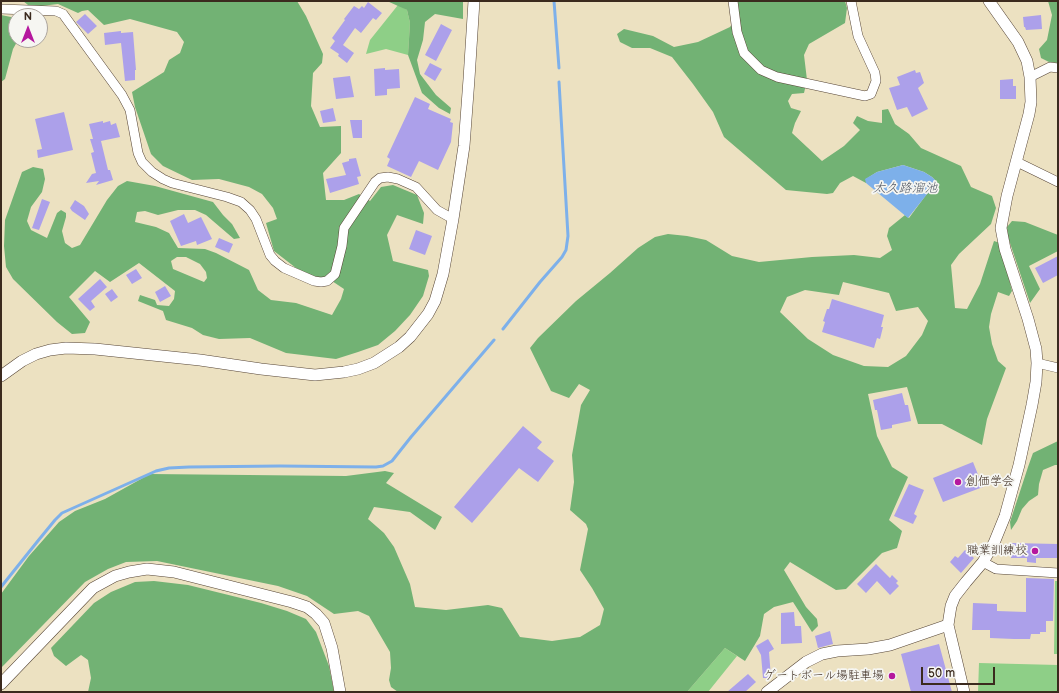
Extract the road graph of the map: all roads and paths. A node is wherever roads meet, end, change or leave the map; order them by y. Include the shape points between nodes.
1 (474, 1) edge
2 (733, 1) edge
3 (851, 1) edge
4 (989, 1) edge
5 (1, 9) edge
6 (1058, 68) edge
7 (1030, 77) junction
8 (1017, 162) junction
9 (1058, 182) edge
10 (453, 219) junction
11 (1037, 363) junction
12 (1058, 368) edge
13 (1, 376) edge
14 (983, 562) junction
15 (1058, 573) edge
16 (948, 625) junction
17 (1, 684) edge
18 (340, 692) edge
19 (767, 692) edge
20 (964, 692) edge

1 - 10 street via 464,146
2 - 3 street via 737,32 744,53 761,70 777,77 865,96 871,94 876,81 875,73 858,36
4 - 7 street via 1018,42 1027,61
5 - 10 street via 48,10 63,14 122,95 130,110 142,162 152,172 172,183 241,202 256,219 270,254 284,268 321,282 327,281 335,274 344,228 380,178 398,178 416,187 437,210
6 - 7 street via 1050,67
7 - 8 street via 1031,102
8 - 9 street
8 - 11 street via 1001,228 1005,249 1036,348
10 - 13 street via 440,284 428,314 399,347 374,363 358,369 315,375 80,347 36,354
11 - 12 street
11 - 14 street via 1032,405 1019,465 1005,516
14 - 15 street via 996,569
14 - 16 street via 955,596
16 - 19 street via 890,645 822,654 806,662
16 - 20 street
17 - 18 street via 93,588 116,576 147,569 174,572 307,607 324,623 332,648

